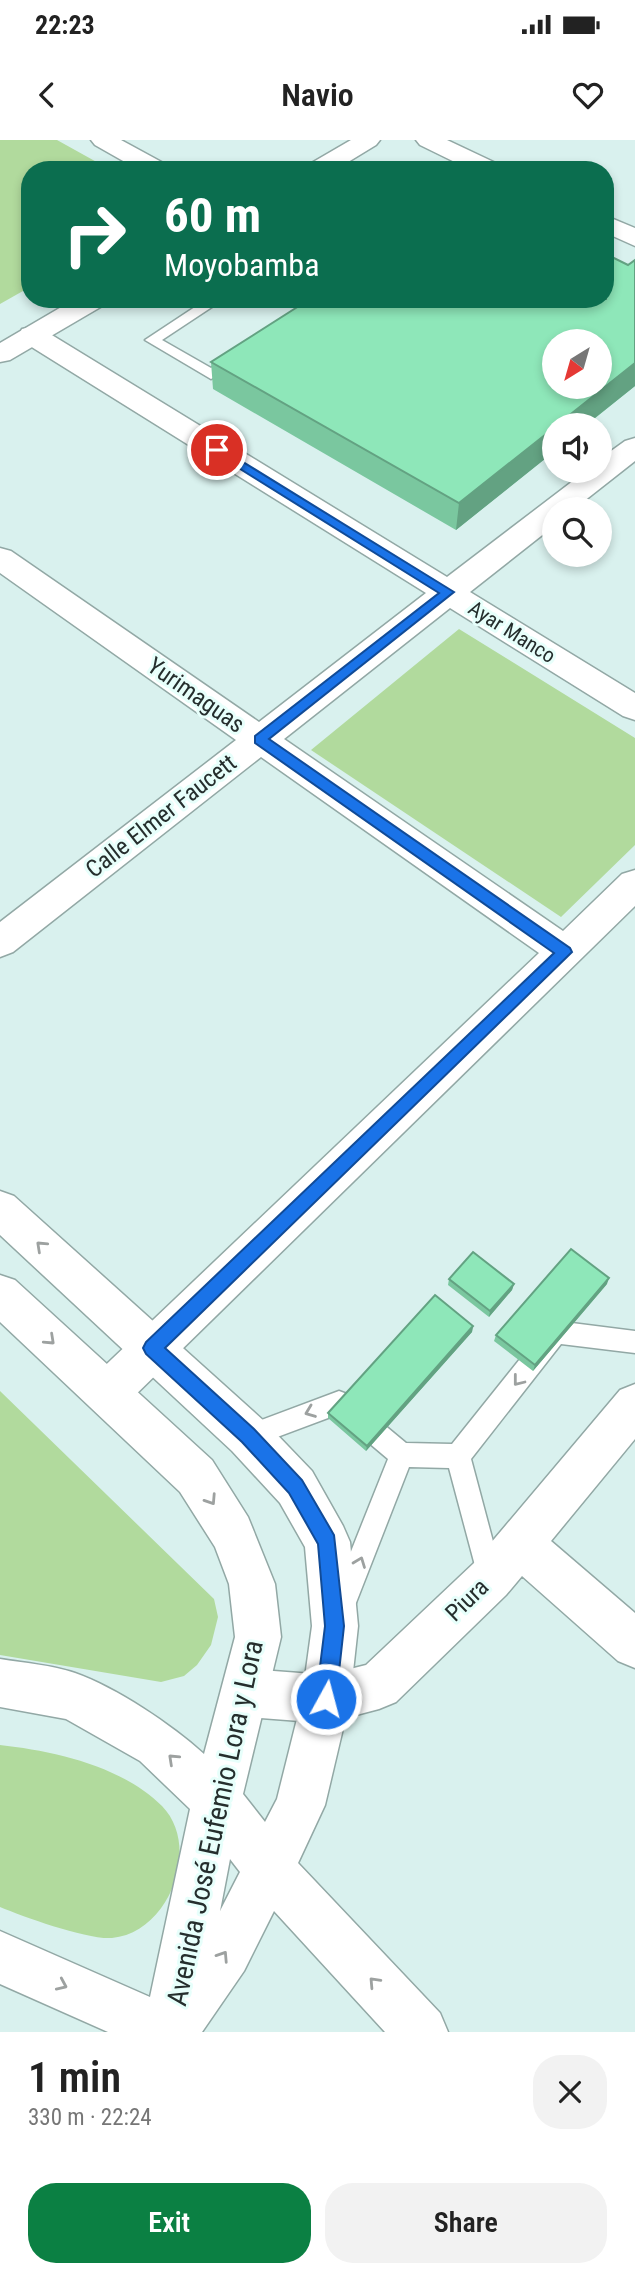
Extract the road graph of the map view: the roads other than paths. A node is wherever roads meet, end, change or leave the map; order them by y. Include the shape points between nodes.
1 (103, 140) edge
2 (368, 140) edge
3 (429, 140) edge
4 (142, 161) edge
5 (332, 161) edge
6 (472, 161) edge
7 (614, 228) edge
8 (635, 238) edge
9 (78, 308) edge
10 (203, 308) edge
11 (32, 335) junction
12 (246, 352) edge
13 (0, 354) edge
14 (630, 457) edge
15 (4, 567) edge
16 (447, 592) junction
17 (635, 708) edge
18 (260, 739) junction
19 (635, 884) edge
20 (0, 942) edge
21 (565, 952) junction
22 (0, 1209) edge
23 (0, 1294) edge
24 (635, 1342) edge
25 (152, 1348) junction
26 (107, 1393) junction
27 (635, 1405) edge
28 (248, 1436) junction
29 (401, 1455) junction
30 (458, 1457) junction
31 (519, 1543) junction
32 (490, 1579) junction
33 (335, 1626) junction
34 (635, 1644) edge
35 (0, 1683) edge
36 (246, 1693) junction
37 (326, 1699) junction
38 (216, 1800) junction
39 (269, 1868) junction
40 (0, 1958) edge
41 (169, 2032) edge
42 (421, 2032) edge

1 - 4 street
2 - 5 street
3 - 6 street
7 - 8 street
9 - 11 street
10 - 12 lane via 152,340 211,374
11 - 13 street
11 - 16 street, Ayar Manco
14 - 16 street, Calle Elmer Faucett
15 - 18 street, Yurimaguas
16 - 17 street, Ayar Manco
16 - 18 street, Calle Elmer Faucett
18 - 20 street, Calle Elmer Faucett
18 - 21 street, Yurimaguas
19 - 21 street
21 - 25 street
25 -> 22 street, Avenida José Eufemio Lora y Lora
23 -> 26 street, Avenida José Eufemio Lora y Lora
24 -> 30 lane via 556,1332
25 - 26 street
25 - 28 street, Avenida José Eufemio Lora y Lora
26 -> 36 street, Avenida José Eufemio Lora y Lora via 196,1476 232,1532 253,1584 258,1637
27 - 31 street, Piura
29 -> 28 lane via 339,1402
28 - 33 street, Avenida José Eufemio Lora y Lora via 296,1487 327,1542
29 - 30 lane
33 -> 29 lane
30 - 32 lane
31 - 32 street, Piura
31 - 34 street
32 - 37 street, Piura via 379,1685
33 - 37 street, Avenida José Eufemio Lora y Lora
38 -> 35 street via 157,1744 73,1696
36 - 37 street, Piura
36 - 38 street, Avenida José Eufemio Lora y Lora
37 - 39 street, Avenida José Eufemio Lora y Lora via 300,1805
38 - 39 street
38 -> 39 street, Avenida José Eufemio Lora y Lora via 170,2032 226,1953
42 -> 39 street
40 -> 41 street

